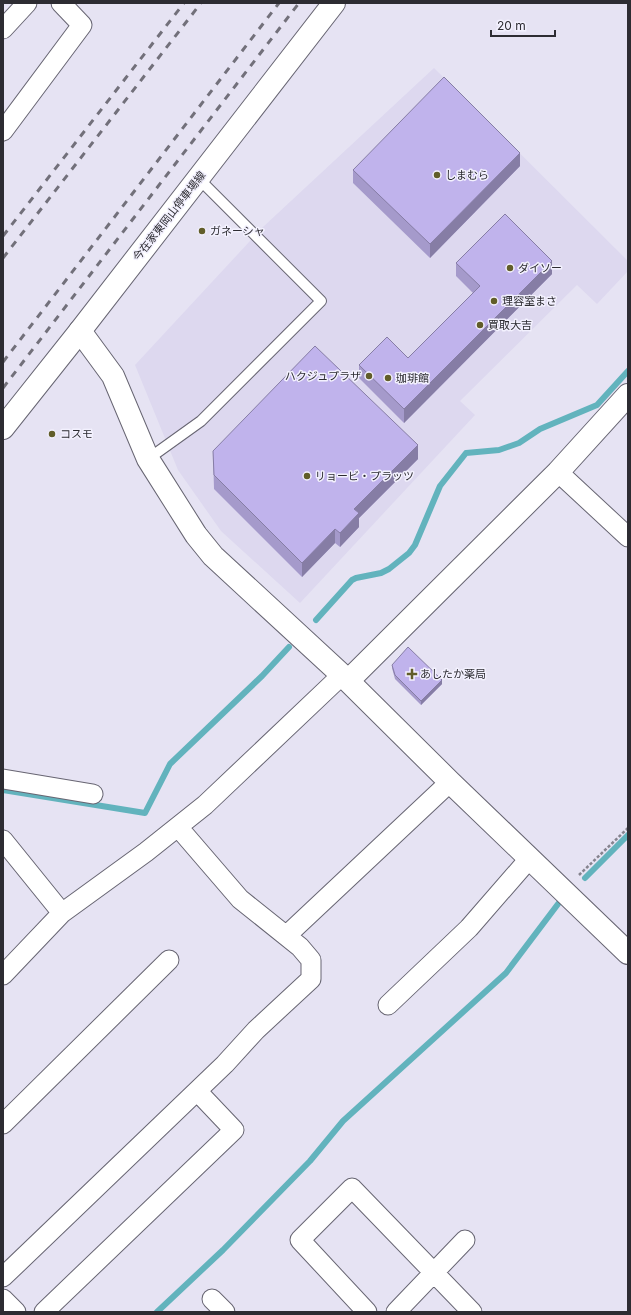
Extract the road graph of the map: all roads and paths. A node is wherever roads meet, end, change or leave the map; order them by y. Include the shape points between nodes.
1 (27, 3) edge
2 (61, 3) edge
3 (334, 3) edge
4 (3, 29) edge
5 (3, 131) edge
6 (198, 178) junction
7 (80, 331) junction
8 (628, 395) edge
9 (3, 428) edge
10 (148, 459) junction
11 (558, 472) junction
12 (628, 537) edge
13 (345, 678) junction
14 (3, 779) edge
15 (450, 782) junction
16 (93, 794) dead end
17 (178, 827) junction
18 (628, 828) edge
19 (3, 840) edge
20 (529, 859) junction
21 (563, 891) junction
22 (62, 913) junction
23 (286, 936) junction
24 (628, 953) edge
25 (169, 960) dead end
26 (3, 975) edge
27 (388, 1005) dead end
28 (197, 1091) junction
29 (3, 1124) edge
30 (465, 1240) dead end
31 (434, 1273) junction
32 (3, 1277) edge
33 (3, 1299) edge
34 (212, 1299) dead end
35 (16, 1312) edge
36 (44, 1312) edge
37 (225, 1312) edge
38 (367, 1312) edge
39 (396, 1312) edge
40 (472, 1312) edge

1 - 4 street
2 - 5 street via 82,25
3 - 6 street, 今在家東岡山停車場線
6 - 7 street, 今在家東岡山停車場線
6 - 10 lane via 321,301 201,421
7 - 9 street, 今在家東岡山停車場線
7 - 10 street via 113,376
8 - 11 street
10 - 13 street via 196,535 213,556
11 - 12 street
11 - 13 street
13 - 15 street
13 - 17 street
14 - 16 street
15 - 20 street
15 - 23 street
17 - 22 street
17 - 23 street via 240,899
18 - 21 path
19 - 22 street
20 - 21 street
20 - 27 street via 469,928
21 - 24 street
22 - 26 street
23 - 28 street via 311,960 311,979 256,1030
25 - 29 street
28 - 32 street
28 - 36 street via 234,1130
30 - 31 street
31 - 38 street via 352,1188 300,1240
31 - 39 street
31 - 40 street
33 - 35 street
34 - 37 street

